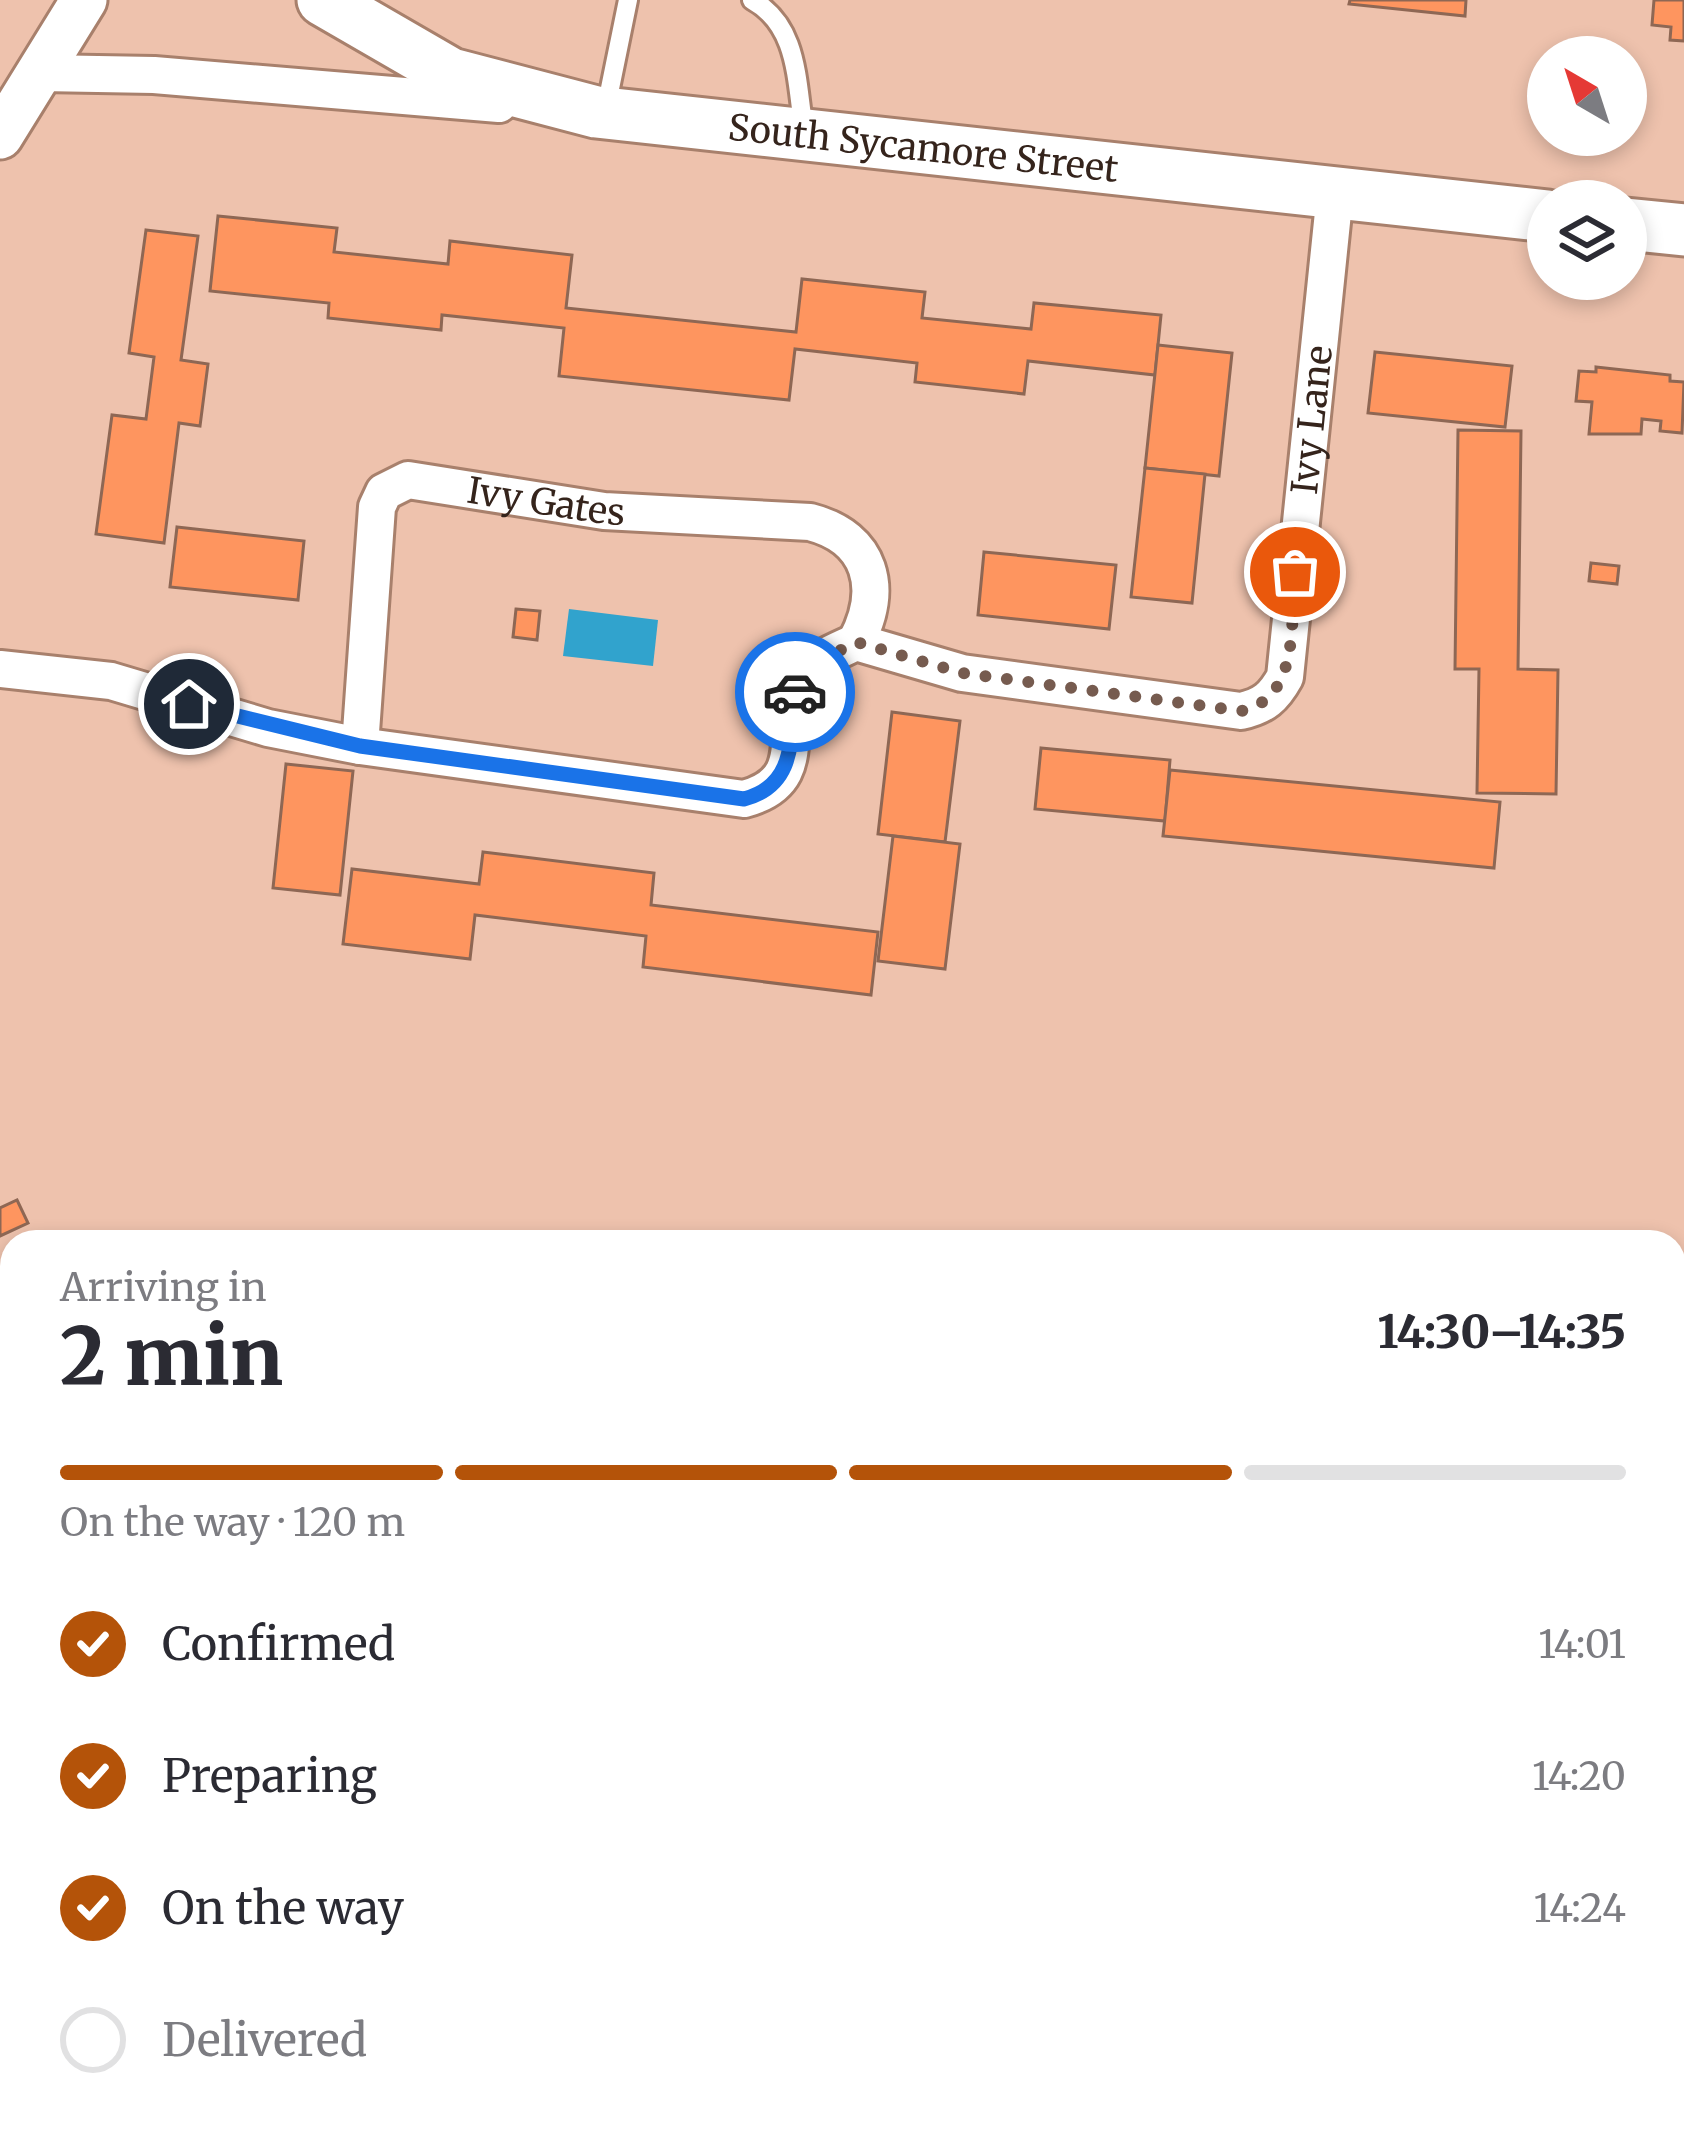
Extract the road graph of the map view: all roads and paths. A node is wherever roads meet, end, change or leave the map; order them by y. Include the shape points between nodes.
1 (84, 0) edge
2 (323, 0) edge
3 (628, 0) edge
4 (752, 0) edge
5 (41, 73) junction
6 (601, 113) junction
7 (804, 135) junction
8 (0, 136) edge
9 (1335, 193) junction
10 (1527, 214) edge
11 (1647, 226) edge
12 (1684, 230) edge
13 (856, 642) junction
14 (0, 669) edge
15 (360, 746) junction

1 - 5 street
2 - 6 main road, South Sycamore Street via 451,74
3 - 6 lane
4 - 7 lane via 789,35
5 - 6 street via 154,75
5 - 8 street
6 - 7 main road, South Sycamore Street
7 - 9 main road, South Sycamore Street
9 - 10 main road, South Sycamore Street
9 - 13 street, Ivy Lane via 1285,677 1275,695 1241,711 962,673
11 - 12 main road
13 - 15 street via 809,667 795,691 788,766 764,794 744,799
13 - 15 street, Ivy Gates via 873,589 855,543 835,528 604,511 408,480 384,492 376,507
14 - 15 street via 111,681

